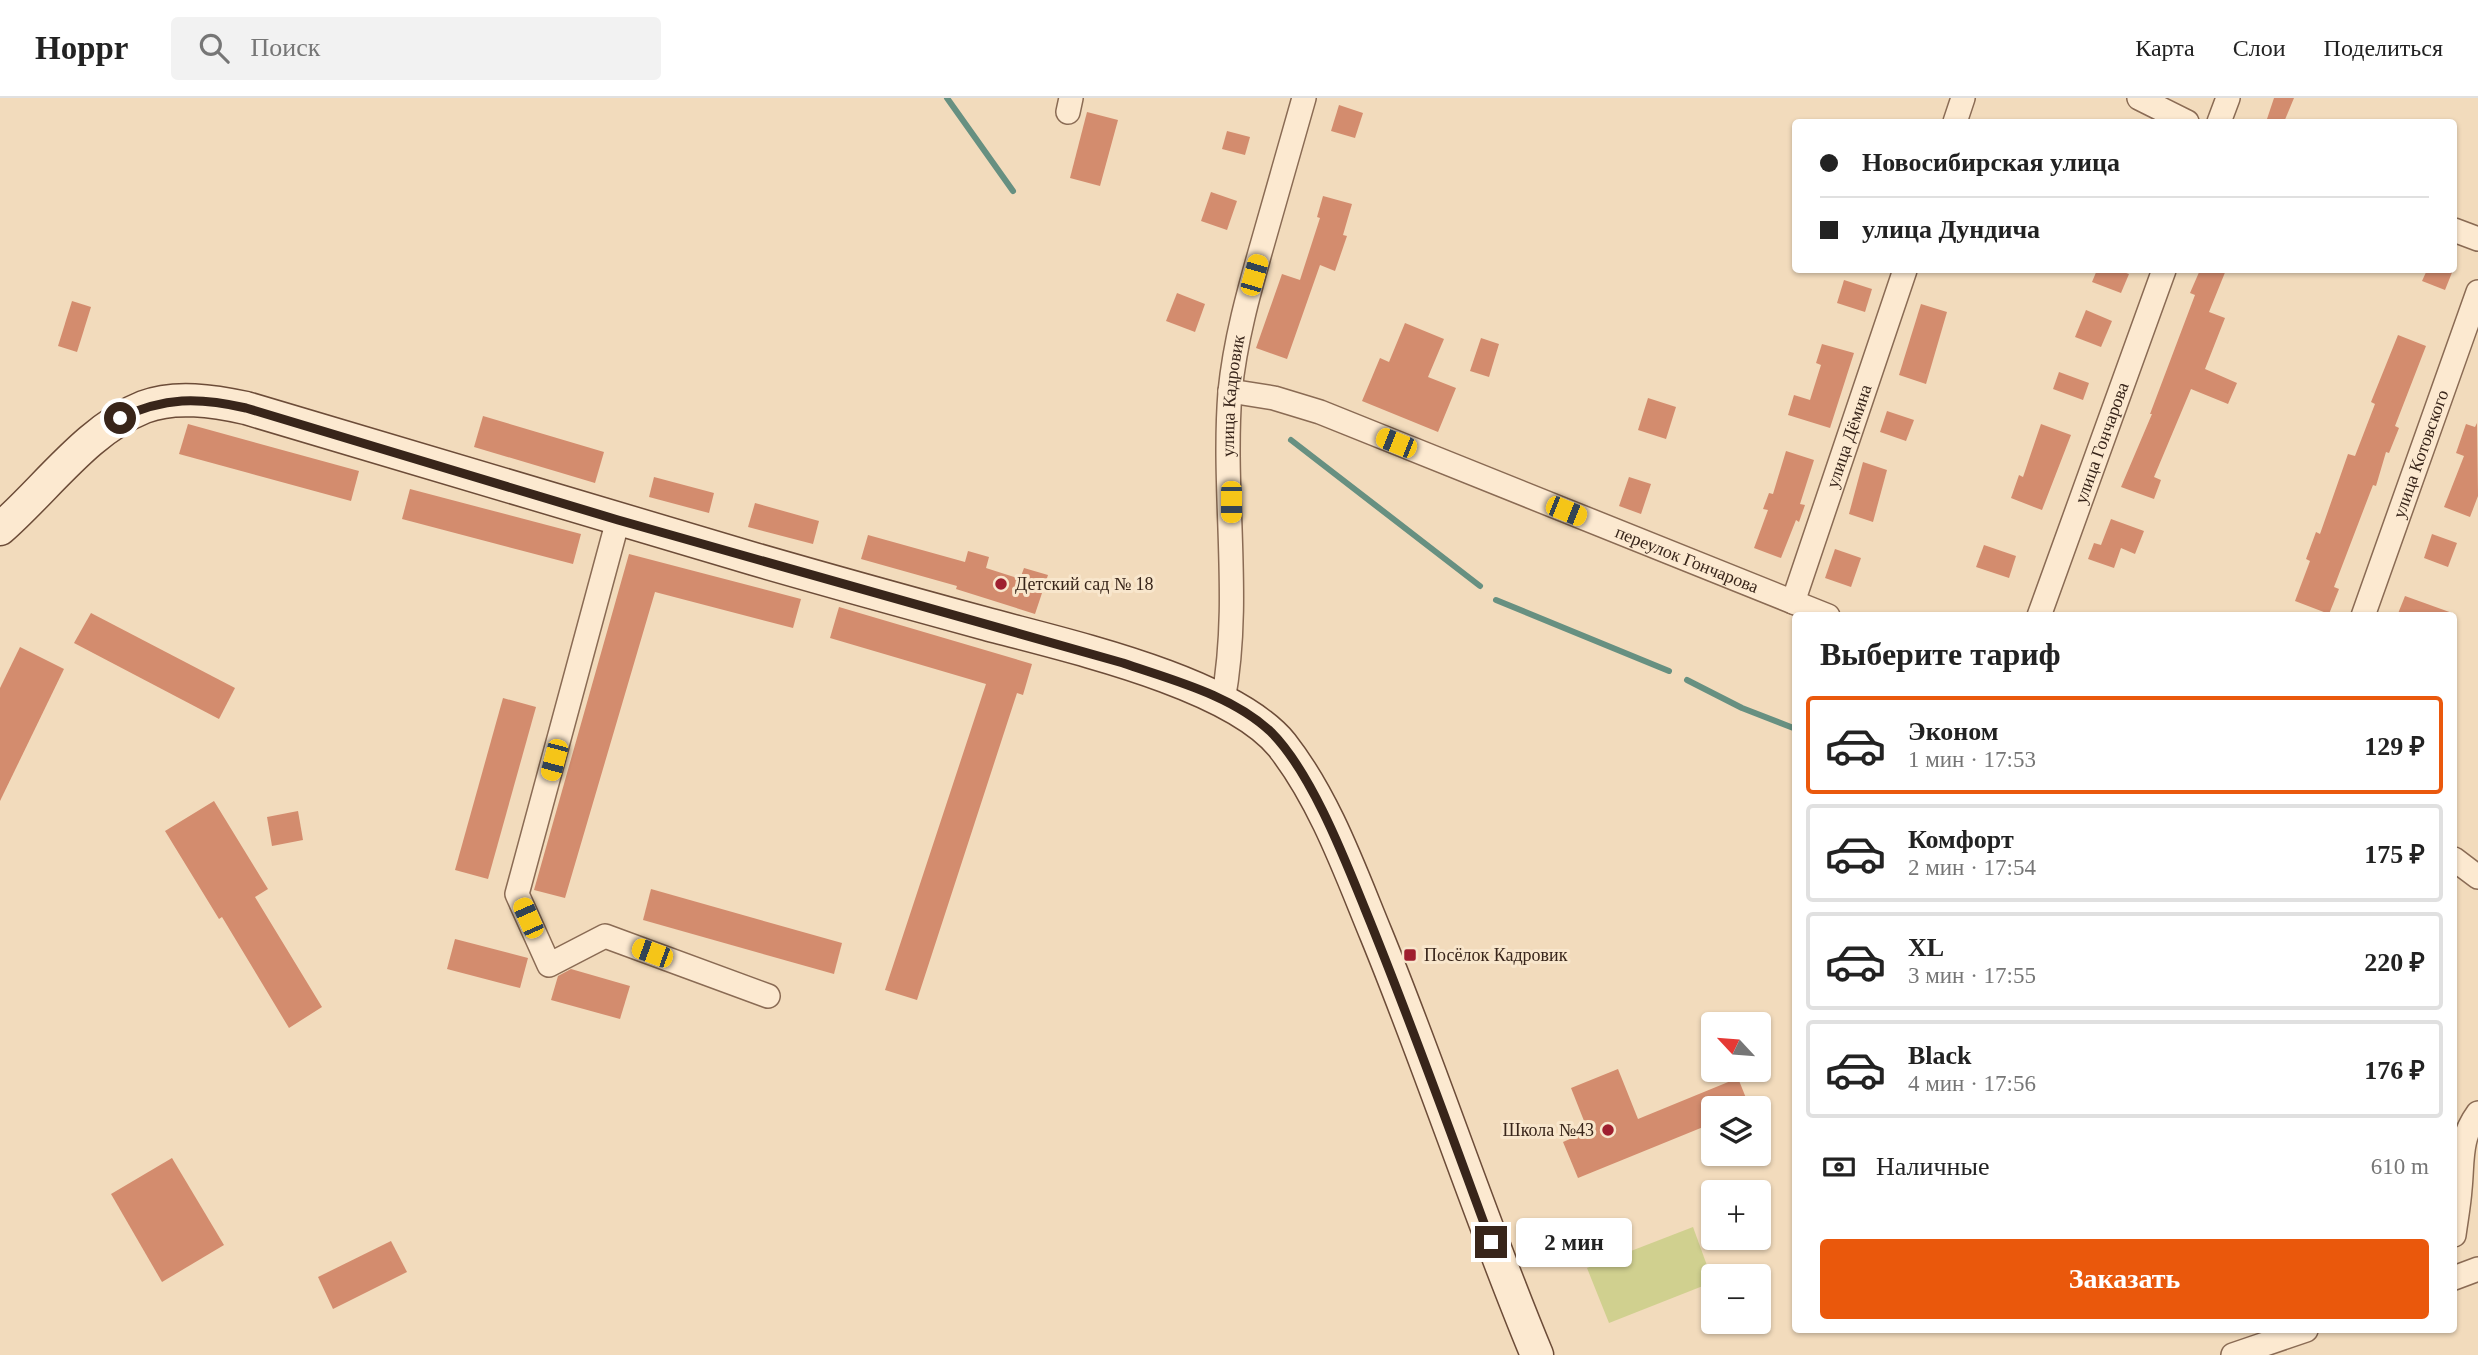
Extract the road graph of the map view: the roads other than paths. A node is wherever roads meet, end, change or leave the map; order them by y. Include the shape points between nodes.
1 (1304, 98) edge
2 (1963, 98) edge
3 (2139, 98) edge
4 (2228, 98) edge
5 (1956, 119) edge
6 (2181, 119) edge
7 (2220, 119) edge
8 (2457, 230) edge
9 (2478, 239) edge
10 (1904, 273) edge
11 (2163, 273) edge
12 (2478, 292) edge
13 (1230, 391) junction
14 (618, 520) junction
15 (0, 528) edge
16 (1793, 602) junction
17 (1818, 612) edge
18 (2040, 612) edge
19 (2364, 612) edge
20 (1223, 701) junction
21 (2457, 861) edge
22 (2478, 877) edge
23 (768, 996) dead end
24 (2478, 1113) edge
25 (2457, 1211) edge
26 (2478, 1269) edge
27 (2457, 1277) edge
28 (2296, 1333) edge
29 (1537, 1355) edge
30 (2233, 1355) edge

1 - 13 street, улица Кадровик via 1247,300
2 - 5 street
3 - 6 street
4 - 7 street
8 - 9 street
10 - 16 street, улица Дёмина
11 - 18 street, улица Гончарова
12 - 19 street, улица Котовского
13 - 16 street, переулок Гончарова via 1320,412
13 - 20 street, улица Кадровик via 1231,649
14 - 15 main road via 246,408 213,401 179,401 147,406 120,418
14 - 20 main road via 1123,663
14 - 23 street via 517,894 549,965 605,936
16 - 17 street, переулок Гончарова
20 - 29 main road via 1270,732 1320,806 1394,978
21 - 22 street
24 - 25 street via 2461,1155
26 - 27 street
28 - 30 street

